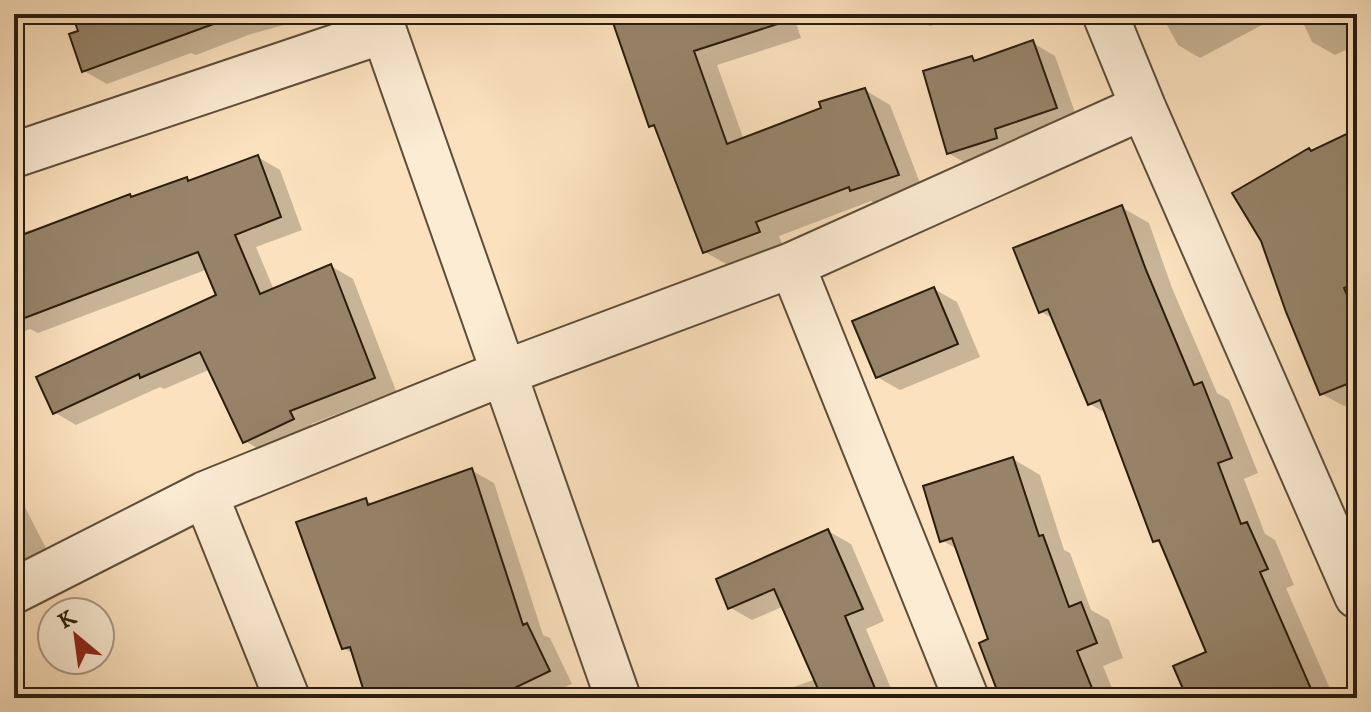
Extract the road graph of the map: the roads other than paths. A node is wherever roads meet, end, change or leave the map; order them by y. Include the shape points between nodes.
1 (1105, 14) edge
2 (381, 22) edge
3 (1143, 107) junction
4 (14, 155) edge
5 (792, 265) junction
6 (506, 372) junction
7 (205, 494) junction
8 (14, 591) edge
9 (1357, 596) edge
10 (287, 698) edge
11 (618, 698) edge
12 (966, 698) edge

1 - 3 street
2 - 4 street
2 - 6 street
3 - 5 street
3 - 9 street
5 - 6 street
5 - 12 street
6 - 7 street
6 - 11 street
7 - 8 street
7 - 10 street

